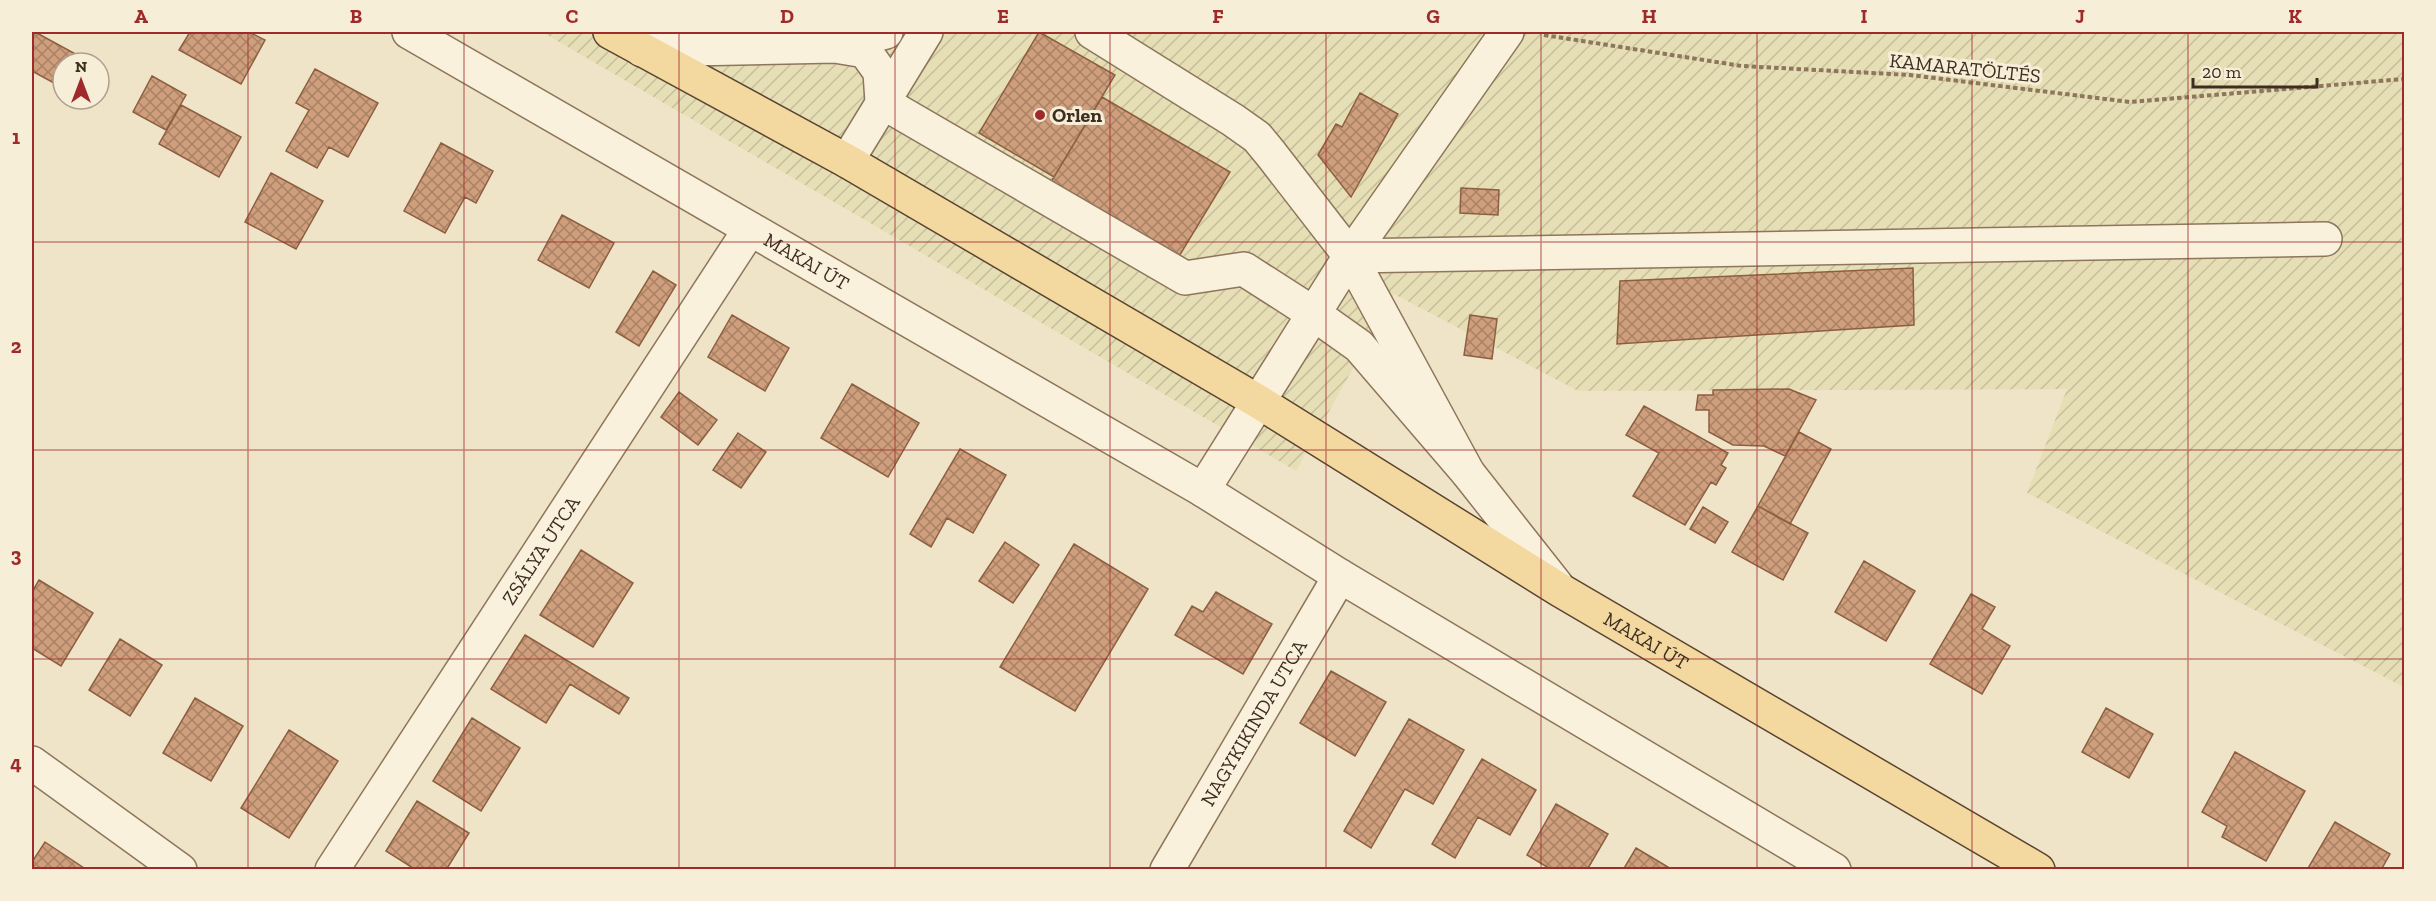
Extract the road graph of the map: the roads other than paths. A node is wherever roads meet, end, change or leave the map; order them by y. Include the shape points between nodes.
1 (409, 32) edge
2 (610, 32) edge
3 (886, 32) edge
4 (926, 32) edge
5 (1092, 32) edge
6 (1521, 32) edge
7 (835, 46) junction
8 (642, 50) junction
9 (882, 102) junction
10 (847, 161) junction
11 (750, 229) junction
12 (2325, 239) dead end
13 (1350, 256) junction
14 (1314, 314) junction
15 (1259, 402) junction
16 (1468, 473) junction
17 (1203, 490) junction
18 (1340, 576) junction
19 (1560, 590) junction
20 (32, 763) edge
21 (180, 870) edge
22 (332, 870) edge
23 (1167, 870) edge
24 (1834, 870) edge
25 (2038, 870) edge

1 - 11 street, MAKAI ÚT
2 - 8 main road, MAKAI ÚT
3 - 7 street
4 - 9 street
5 - 13 street via 1257,137
6 - 13 street
7 - 8 street
7 - 9 street via 865,51 880,72
8 - 10 main road, MAKAI ÚT
9 - 10 street
9 - 14 street via 1185,278 1244,269
10 - 15 main road, MAKAI ÚT
11 - 17 street, MAKAI ÚT
11 - 22 street, ZSÁLYA UTCA
12 - 13 street
13 - 14 street
13 - 16 street
14 - 15 street
14 - 16 street via 1359,346
15 - 17 street
15 - 19 main road, MAKAI ÚT
16 - 19 street
17 - 18 street, MAKAI ÚT
18 - 23 street, NAGYKIKINDA UTCA
18 - 24 street, MAKAI ÚT
19 - 25 main road, MAKAI ÚT
20 - 21 street

